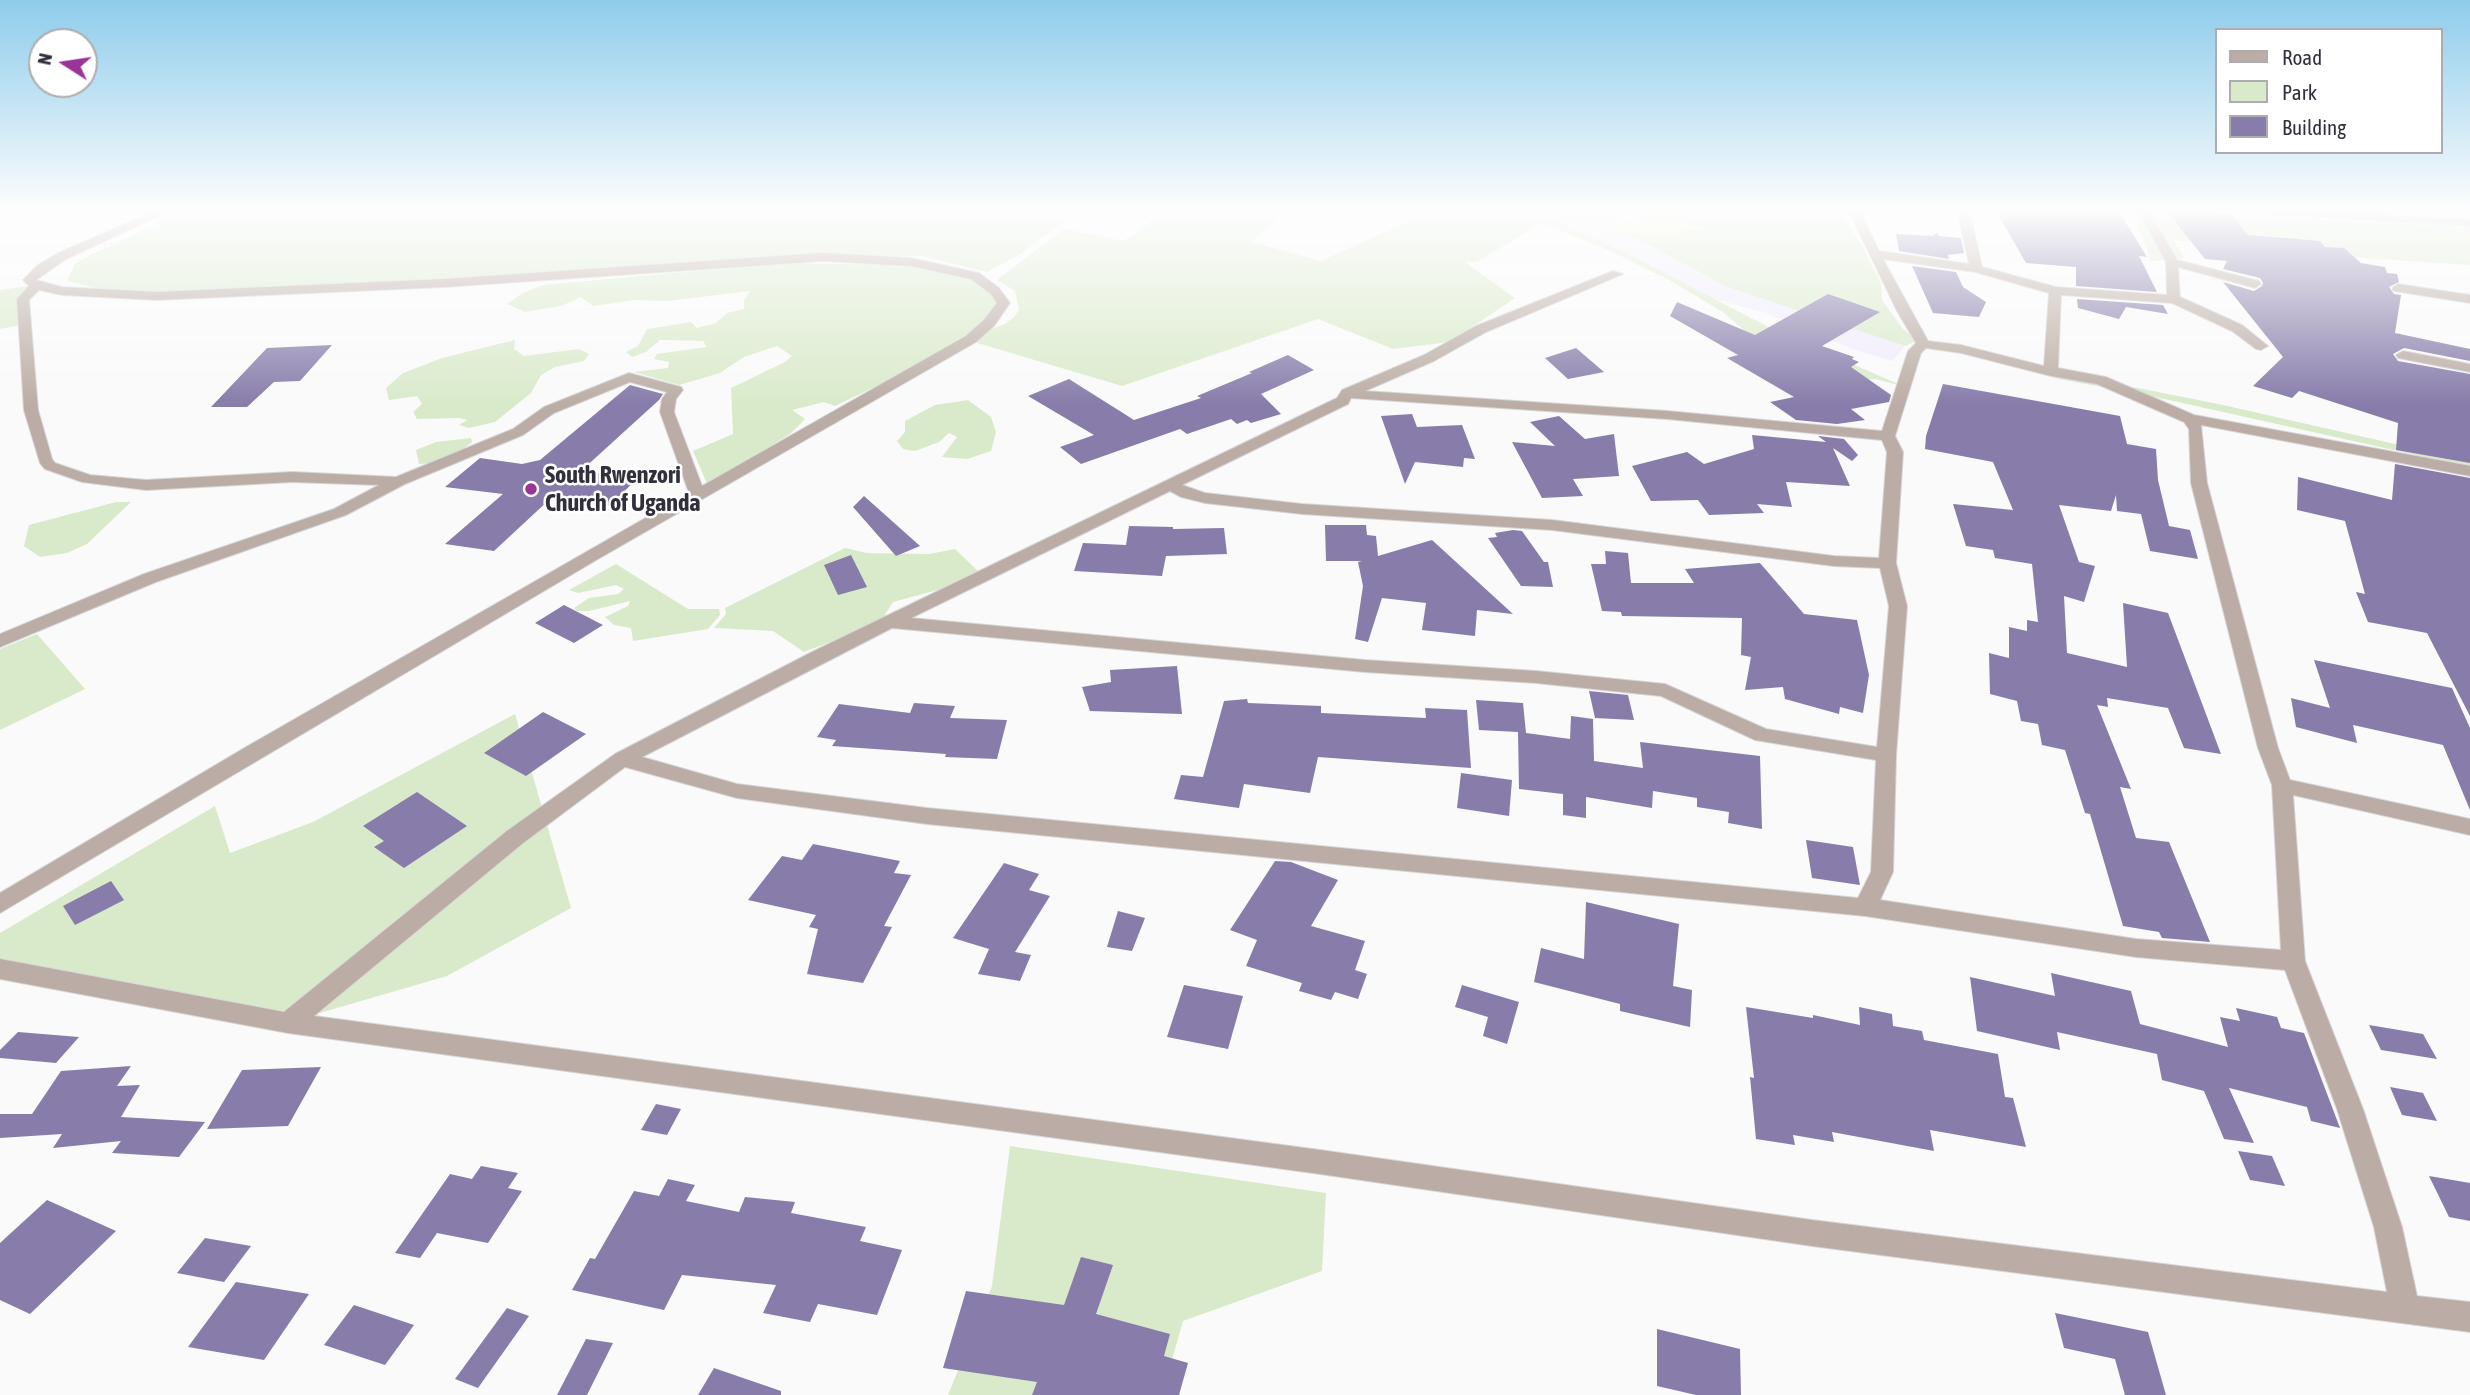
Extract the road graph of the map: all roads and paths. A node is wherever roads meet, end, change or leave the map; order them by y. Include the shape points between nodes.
1 (35, 274) edge
2 (574, 274) edge
3 (967, 274) edge
4 (1617, 274) dead end
5 (1886, 274) edge
6 (1994, 274) edge
7 (2173, 274) edge
8 (2216, 274) edge
9 (2255, 285) dead end
10 (36, 286) junction
11 (2398, 288) dead end
12 (2055, 291) junction
13 (2174, 299) junction
14 (2470, 299) edge
15 (1923, 344) junction
16 (2262, 346) dead end
17 (2403, 355) dead end
18 (2470, 368) edge
19 (2051, 372) junction
20 (1347, 393) junction
21 (2190, 419) junction
22 (1888, 436) junction
23 (2470, 471) edge
24 (399, 481) junction
25 (1170, 485) junction
26 (697, 493) junction
27 (1887, 563) junction
28 (890, 622) junction
29 (0, 640) edge
30 (1886, 755) junction
31 (622, 759) junction
32 (2282, 785) junction
33 (2470, 827) edge
34 (0, 904) edge
35 (1865, 907) junction
36 (2293, 961) junction
37 (0, 969) edge
38 (288, 1023) junction
39 (2405, 1308) junction
40 (2470, 1317) edge

1 - 10 street via 29,281
2 - 10 street via 157,296
3 - 26 street via 1004,303 971,339
4 - 20 street via 1481,328 1429,358
5 - 15 street
6 - 12 street
7 - 13 street
8 - 9 street
10 - 24 street via 23,299 31,410 50,466 88,479 146,485 292,477
11 - 14 street
12 - 13 street
12 - 19 street
13 - 16 street via 2237,328
15 - 19 street
15 - 22 street via 1915,351
17 - 18 street
19 - 21 street via 2101,380
20 - 22 street
20 - 25 street via 1343,401
21 - 23 street
21 - 32 street via 2196,429 2199,483
22 - 27 street via 1895,452
24 - 26 street via 518,432 548,410 629,377 676,390 667,412
24 - 29 street via 340,512 150,578
25 - 27 street via 1205,498 1279,507 1552,525 1834,561
25 - 28 street
26 - 34 street
27 - 30 street via 1898,606
28 - 30 street via 1665,690 1762,735
28 - 31 street
30 - 35 street via 1882,872
31 - 35 street via 737,791 927,816
31 - 38 street via 515,837
32 - 33 street
32 - 36 street
35 - 36 street via 2136,948
36 - 39 street via 2350,1109 2384,1214
37 - 38 street
38 - 39 street via 1812,1233
39 - 40 street

